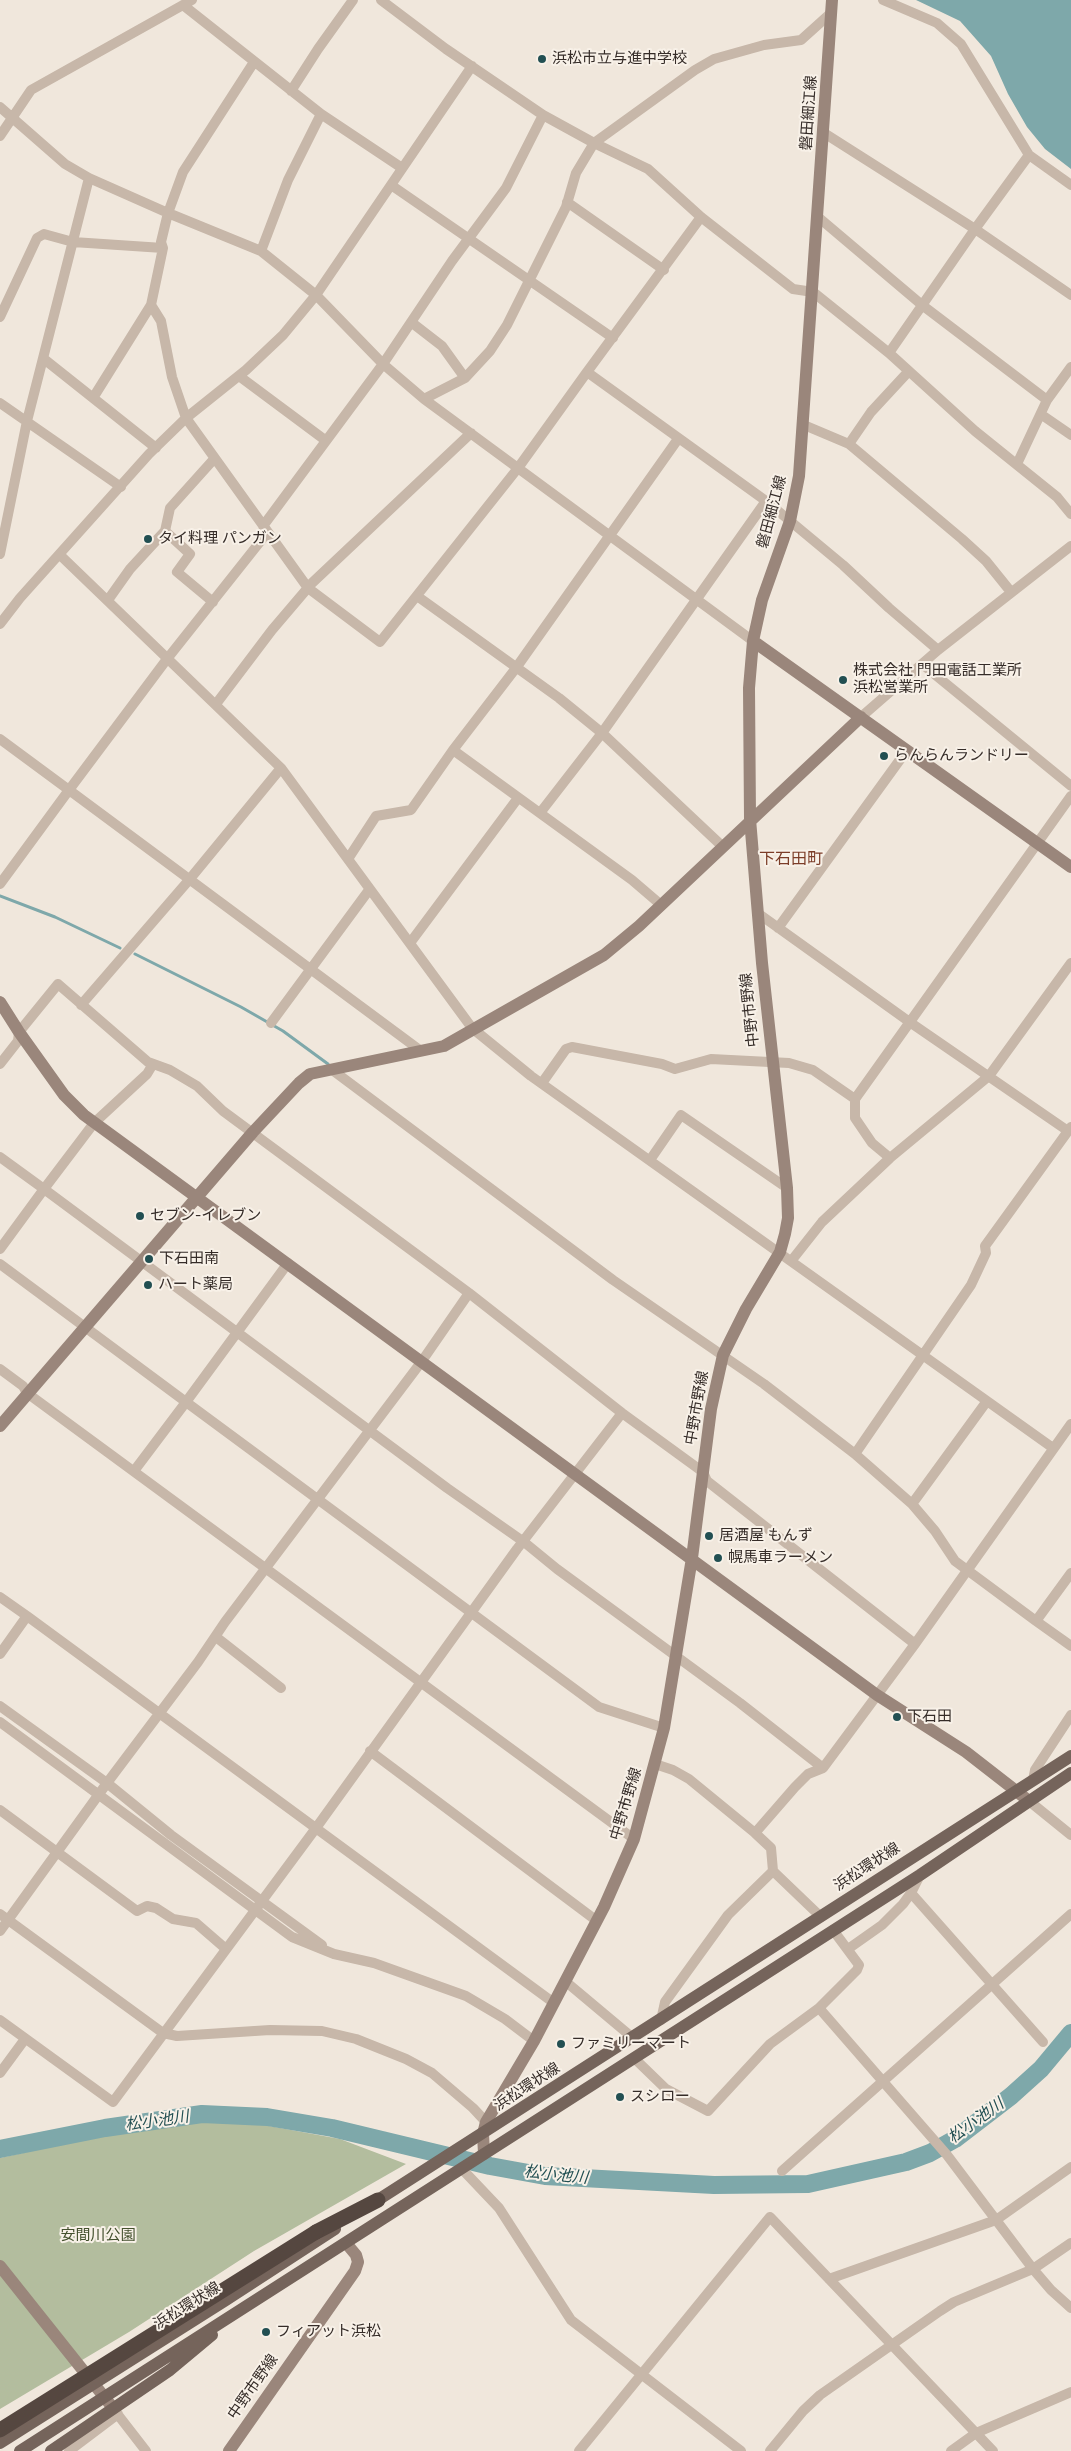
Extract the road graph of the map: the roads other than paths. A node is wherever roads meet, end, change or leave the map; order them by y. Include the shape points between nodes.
1 (353, 0) edge
2 (381, 0) edge
3 (883, 0) edge
4 (188, 2) edge
5 (832, 6) edge
6 (254, 62) junction
7 (472, 66) junction
8 (291, 91) junction
9 (0, 107) edge
10 (320, 114) junction
11 (544, 115) junction
12 (12, 118) junction
13 (824, 133) junction
14 (0, 136) edge
15 (594, 143) junction
16 (1029, 155) junction
17 (402, 168) junction
18 (89, 178) junction
19 (391, 185) junction
20 (1071, 185) edge
21 (567, 202) junction
22 (168, 213) junction
23 (701, 217) junction
24 (818, 217) junction
25 (975, 229) junction
26 (469, 239) junction
27 (73, 242) junction
28 (163, 248) junction
29 (261, 251) junction
30 (664, 270) junction
31 (530, 281) junction
32 (813, 292) junction
33 (316, 295) junction
34 (1071, 295) edge
35 (152, 305) junction
36 (922, 305) junction
37 (0, 317) edge
38 (411, 322) junction
39 (612, 338) junction
40 (889, 353) junction
41 (44, 359) junction
42 (383, 364) junction
43 (1071, 367) edge
44 (587, 372) junction
45 (908, 372) junction
46 (239, 376) junction
47 (465, 378) junction
48 (93, 398) junction
49 (424, 399) junction
50 (1047, 400) junction
51 (0, 403) edge
52 (1042, 415) junction
53 (186, 418) junction
54 (27, 421) junction
55 (804, 425) junction
56 (471, 433) junction
57 (1071, 435) edge
58 (678, 439) junction
59 (325, 440) junction
60 (848, 444) junction
61 (156, 448) junction
62 (214, 459) junction
63 (1017, 464) junction
64 (518, 468) junction
65 (121, 488) junction
66 (766, 501) junction
67 (1071, 514) edge
68 (790, 521) junction
69 (265, 530) junction
70 (165, 531) junction
71 (609, 534) junction
72 (1071, 546) edge
73 (0, 554) edge
74 (60, 555) junction
75 (308, 588) junction
76 (1011, 592) junction
77 (417, 596) junction
78 (108, 600) junction
79 (697, 600) junction
80 (213, 602) junction
81 (0, 624) edge
82 (753, 641) junction
83 (938, 650) junction
84 (167, 659) junction
85 (922, 664) junction
86 (516, 668) junction
87 (216, 704) junction
88 (862, 717) junction
89 (602, 732) junction
90 (0, 739) edge
91 (453, 750) junction
92 (906, 750) junction
93 (281, 768) junction
94 (1071, 786) edge
95 (69, 790) junction
96 (1071, 796) edge
97 (518, 798) junction
98 (540, 813) junction
99 (750, 819) junction
100 (1037, 843) junction
101 (722, 846) junction
102 (348, 858) junction
103 (1071, 867) edge
104 (189, 880) junction
105 (0, 884) edge
106 (369, 890) junction
107 (660, 904) junction
108 (758, 914) junction
109 (778, 928) junction
110 (410, 944) junction
111 (1071, 963) edge
112 (310, 968) junction
113 (0, 1002) edge
114 (81, 1005) junction
115 (271, 1023) dead end
116 (910, 1023) junction
117 (472, 1028) junction
118 (19, 1032) junction
119 (421, 1051) junction
120 (772, 1063) junction
121 (0, 1064) edge
122 (153, 1064) junction
123 (331, 1069) junction
124 (988, 1076) junction
125 (542, 1084) junction
126 (856, 1099) junction
127 (94, 1123) junction
128 (1070, 1129) edge
129 (253, 1132) junction
130 (0, 1157) edge
131 (890, 1158) junction
132 (650, 1160) junction
133 (787, 1188) junction
134 (44, 1189) junction
135 (198, 1196) junction
136 (0, 1249) edge
137 (780, 1252) junction
138 (792, 1260) junction
139 (142, 1261) junction
140 (288, 1263) junction
141 (0, 1264) edge
142 (469, 1294) junction
143 (85, 1327) junction
144 (236, 1332) junction
145 (924, 1354) junction
146 (723, 1355) junction
147 (422, 1361) junction
148 (0, 1369) edge
149 (28, 1393) junction
150 (987, 1401) junction
151 (186, 1402) junction
152 (622, 1413) junction
153 (1071, 1424) edge
154 (0, 1426) edge
155 (370, 1430) junction
156 (1053, 1448) junction
157 (855, 1454) junction
158 (134, 1471) junction
159 (576, 1472) junction
160 (703, 1472) junction
161 (317, 1499) junction
162 (912, 1504) junction
163 (524, 1542) junction
164 (692, 1558) junction
165 (267, 1568) junction
166 (966, 1571) junction
167 (1071, 1573) edge
168 (0, 1597) edge
169 (472, 1613) junction
170 (27, 1616) junction
171 (1036, 1621) junction
172 (216, 1637) junction
173 (915, 1644) junction
174 (1071, 1646) edge
175 (0, 1654) edge
176 (676, 1656) junction
177 (421, 1683) junction
178 (281, 1688) dead end
179 (877, 1694) junction
180 (0, 1706) edge
181 (160, 1713) junction
182 (1071, 1716) edge
183 (0, 1722) edge
184 (664, 1728) junction
185 (370, 1751) junction
186 (1071, 1756) edge
187 (656, 1764) junction
188 (823, 1768) junction
189 (1071, 1773) edge
190 (1033, 1780) junction
191 (107, 1783) junction
192 (1016, 1793) junction
193 (99, 1794) junction
194 (1029, 1801) junction
195 (0, 1810) edge
196 (316, 1828) junction
197 (755, 1833) junction
198 (1071, 1835) edge
199 (634, 1839) junction
200 (58, 1852) junction
201 (773, 1871) junction
202 (920, 1875) junction
203 (912, 1893) junction
204 (262, 1899) junction
205 (254, 1909) junction
206 (1071, 1914) edge
207 (4, 1917) edge
208 (821, 1917) junction
209 (597, 1921) junction
210 (832, 1930) junction
211 (0, 1931) edge
212 (226, 1949) junction
213 (848, 1949) junction
214 (334, 1954) junction
215 (566, 1981) junction
216 (992, 1984) junction
217 (554, 2003) junction
218 (820, 2008) junction
219 (0, 2020) edge
220 (661, 2020) junction
221 (163, 2033) junction
222 (633, 2038) junction
223 (25, 2039) junction
224 (534, 2041) junction
225 (1043, 2042) dead end
226 (634, 2058) junction
227 (0, 2073) edge
228 (884, 2082) junction
229 (485, 2128) junction
230 (484, 2154) junction
231 (1071, 2167) edge
232 (463, 2168) junction
233 (782, 2172) dead end
234 (378, 2200) junction
235 (996, 2220) junction
236 (1071, 2242) edge
237 (346, 2243) junction
238 (0, 2266) edge
239 (1033, 2269) junction
240 (828, 2279) junction
241 (254, 2300) junction
242 (1071, 2308) edge
243 (891, 2347) junction
244 (640, 2374) junction
245 (94, 2383) junction
246 (1071, 2392) edge
247 (104, 2397) junction
248 (116, 2411) junction
249 (0, 2430) edge
250 (976, 2434) junction
251 (0, 2443) edge
252 (20, 2451) edge
253 (51, 2451) edge
254 (69, 2451) edge
255 (146, 2451) edge
256 (229, 2451) edge
257 (579, 2451) edge
258 (741, 2451) edge
259 (770, 2451) edge
260 (951, 2451) edge
261 (993, 2451) edge

1 - 8 street
2 - 7 street
3 - 16 street via 937,23 961,44
4 - 6 street
4 - 12 street via 31,90
5 - 13 main road, 磐田細江線
5 - 15 street via 802,40 764,45 714,59
6 - 8 street
6 - 22 street via 183,172
7 - 11 street
7 - 17 street
8 - 10 street
9 - 12 street
10 - 17 street
10 - 29 street via 288,180
11 - 15 street
11 - 26 street via 506,188
12 - 14 street
12 - 18 street via 65,164
13 - 24 main road, 磐田細江線
13 - 25 street
15 - 21 street via 576,173
15 - 23 street via 648,169
16 - 20 street
16 - 25 street
17 - 19 street
18 - 22 street
18 - 27 street
19 - 26 street
19 - 33 street
21 - 30 street
21 - 31 street
22 - 28 street via 160,242
22 - 29 street
23 - 30 street
23 - 32 street via 793,290
24 - 32 main road, 磐田細江線
24 - 36 street
25 - 34 street
25 - 36 street
26 - 31 street
26 - 38 street
27 - 28 street
27 - 37 street via 44,234 37,238
27 - 41 street
28 - 35 street
29 - 33 street
30 - 39 street
31 - 39 street
31 - 47 street via 508,325
32 - 40 street
32 - 55 main road, 磐田細江線
33 - 42 street
33 - 46 street via 283,335
35 - 48 street
35 - 53 street via 160,321 172,377
36 - 40 street
36 - 50 street
38 - 42 street
38 - 47 street via 442,346
39 - 44 street
40 - 45 street
41 - 48 street
41 - 54 street
42 - 49 street
42 - 59 street
43 - 50 street
44 - 58 street
44 - 64 street
45 - 60 street via 871,412
45 - 63 street
46 - 53 street
46 - 59 street
47 - 49 street
48 - 61 street
49 - 56 street
50 - 52 street
51 - 54 street
52 - 57 street
52 - 63 street
53 - 61 street
53 - 62 street
54 - 65 street
54 - 73 street
55 - 60 street
55 - 68 main road, 磐田細江線
56 - 64 street
56 - 75 street
58 - 66 street
58 - 71 street
59 - 69 street
60 - 76 street via 962,539 986,561
61 - 65 street
62 - 69 street
62 - 70 street via 170,508
63 - 67 street via 1057,497
64 - 71 street
64 - 77 street
65 - 74 street
66 - 68 street
66 - 79 street
68 - 82 main road, 磐田細江線 via 762,600
68 - 83 street
69 - 75 street
69 - 80 street
70 - 78 street
70 - 80 street via 190,554 177,572
71 - 79 street
71 - 86 street
72 - 76 street
74 - 78 street
74 - 81 street
75 - 77 street via 380,642
75 - 87 street
76 - 83 street
77 - 86 street
78 - 84 street
79 - 82 street
79 - 89 street
80 - 84 street
82 - 88 main road
82 - 99 main road, 中野市野線 via 749,688
83 - 85 street
84 - 87 street
84 - 95 street
85 - 88 street
85 - 94 street
86 - 89 street
86 - 91 street
87 - 93 street
88 - 92 main road
88 - 99 main road
89 - 98 street
89 - 101 street
90 - 95 street
91 - 97 street
91 - 102 street via 411,810 376,816
92 - 100 main road
92 - 109 street
93 - 102 street
93 - 104 street
95 - 104 street
95 - 105 street
96 - 100 street
97 - 98 street
97 - 110 street
98 - 107 street
99 - 101 main road
99 - 108 main road, 中野市野線
100 - 103 main road
100 - 116 street
101 - 107 main road
102 - 106 street
104 - 112 street
104 - 114 street
106 - 110 street
106 - 112 street
107 - 117 main road via 604,955
108 - 109 street
108 - 120 main road, 中野市野線
109 - 116 street
110 - 117 street
111 - 124 street
112 - 115 street
112 - 119 street
113 - 118 main road
114 - 118 street via 58,984
114 - 122 street
116 - 124 street
116 - 126 street
117 - 119 main road via 444,1046
117 - 125 street
118 - 121 street via 18,1041
118 - 127 main road via 64,1095
119 - 123 main road
120 - 125 street via 703,1060 675,1069 572,1046 566,1049
120 - 126 street via 789,1063 813,1070
120 - 133 main road, 中野市野線
122 - 127 street
122 - 129 street via 197,1086
123 - 129 main road via 310,1074
123 - 146 street via 613,1280
124 - 128 street
124 - 131 street
125 - 132 street
126 - 131 street via 855,1118 872,1143
127 - 134 street
127 - 135 main road
128 - 145 street via 985,1246 986,1253 971,1285
129 - 135 main road
129 - 142 street
130 - 134 street
131 - 138 street via 822,1222
132 - 133 street via 681,1114
132 - 137 street
133 - 137 main road, 中野市野線 via 788,1218
134 - 136 street
134 - 139 street
135 - 139 main road
135 - 140 main road
137 - 138 street
137 - 146 main road, 中野市野線
138 - 145 street
139 - 143 main road
139 - 144 street
140 - 144 street
140 - 147 main road
141 - 143 street
142 - 147 street
142 - 152 street
143 - 149 main road
143 - 151 street
144 - 151 street
144 - 155 street
145 - 150 street
145 - 157 street
146 - 157 street
146 - 160 main road, 中野市野線 via 711,1410
147 - 155 street
147 - 159 main road
148 - 149 street
149 - 154 main road
149 - 158 street
150 - 156 street
150 - 162 street
151 - 158 street
151 - 161 street
152 - 159 street
152 - 160 street
153 - 156 street
155 - 161 street
155 - 163 street
156 - 166 street
157 - 162 street
158 - 165 street
159 - 163 street
159 - 164 main road
160 - 164 main road, 中野市野線
160 - 173 street via 711,1484
161 - 165 street
161 - 169 street
162 - 166 street via 955,1562
163 - 169 street
163 - 176 street
164 - 176 main road, 中野市野線
164 - 179 main road
165 - 172 street
165 - 177 street
166 - 171 street
166 - 173 street
167 - 171 street
168 - 170 street
169 - 177 street
169 - 184 street via 599,1707
170 - 175 street
170 - 181 street
171 - 174 street
172 - 178 street
172 - 181 street
173 - 179 street
176 - 184 main road, 中野市野線
176 - 188 street
177 - 185 street
177 - 199 street
179 - 188 street
179 - 192 main road via 966,1752
180 - 191 street
181 - 191 street
181 - 196 street
182 - 190 street via 1035,1770
183 - 193 street
184 - 187 main road, 中野市野線
185 - 196 street
185 - 209 street
186 - 190 main road, 浜松環状線
187 - 197 street via 689,1779
187 - 199 main road, 中野市野線
188 - 197 street via 808,1774
189 - 194 main road, 浜松環状線
190 - 192 main road, 浜松環状線
191 - 193 street
191 - 204 street via 171,1835
192 - 194 main road
192 - 208 main road, 浜松環状線
193 - 200 street
193 - 205 street
194 - 198 street
194 - 202 main road, 浜松環状線
195 - 200 street
196 - 204 street
196 - 217 street
197 - 201 street via 771,1848
199 - 209 main road, 中野市野線
200 - 207 street
200 - 212 street via 137,1911 147,1906 173,1918 196,1923
201 - 208 street
201 - 220 street via 728,1915 665,2002
202 - 203 street
202 - 210 main road, 浜松環状線
203 - 213 street via 882,1925
203 - 216 street
204 - 205 street
204 - 214 street
205 - 212 street
205 - 214 street via 292,1937
206 - 216 street
207 - 211 street
207 - 221 street
208 - 220 main road, 浜松環状線
209 - 215 main road, 中野市野線
210 - 213 street
210 - 226 main road, 浜松環状線
212 - 221 street
213 - 218 street via 859,1965 857,1970
214 - 224 street via 374,1963 466,1996 505,2018
215 - 217 main road, 中野市野線
215 - 222 street
216 - 225 street
216 - 228 street
217 - 224 main road, 中野市野線
218 - 226 street via 770,2044 708,2111 666,2089
218 - 228 street
219 - 223 street
220 - 222 main road, 浜松環状線
221 - 223 street via 113,2102
221 - 229 street via 177,2036 270,2030 322,2031 356,2039 406,2058 432,2073 473,2108
222 - 229 main road, 浜松環状線
223 - 227 street
224 - 229 main road, 中野市野線
226 - 230 main road, 浜松環状線
228 - 233 street
228 - 235 street via 947,2154
229 - 230 main road
229 - 234 main road, 浜松環状線 via 459,2149
230 - 232 main road, 浜松環状線
231 - 235 street
232 - 237 main road, 浜松環状線
232 - 244 street via 499,2208 571,2320
234 - 245 main road, 浜松環状線
234 - 249 highway, bridge via 316,2232
235 - 239 street
235 - 240 street
236 - 239 street
237 - 241 main road, 浜松環状線
237 - 256 main road, 中野市野線 via 356,2254 355,2271
238 - 245 main road
239 - 242 street
239 - 243 street via 954,2302
240 - 243 street
240 - 244 street via 770,2217
241 - 247 main road, 浜松環状線
241 - 248 main road
243 - 250 street
243 - 259 street via 820,2395
244 - 257 street
244 - 258 street
245 - 247 main road
245 - 251 main road, 浜松環状線
246 - 250 street
247 - 248 main road
247 - 252 main road, 浜松環状線
248 - 253 main road
248 - 254 street
248 - 255 street
250 - 260 street
250 - 261 street

